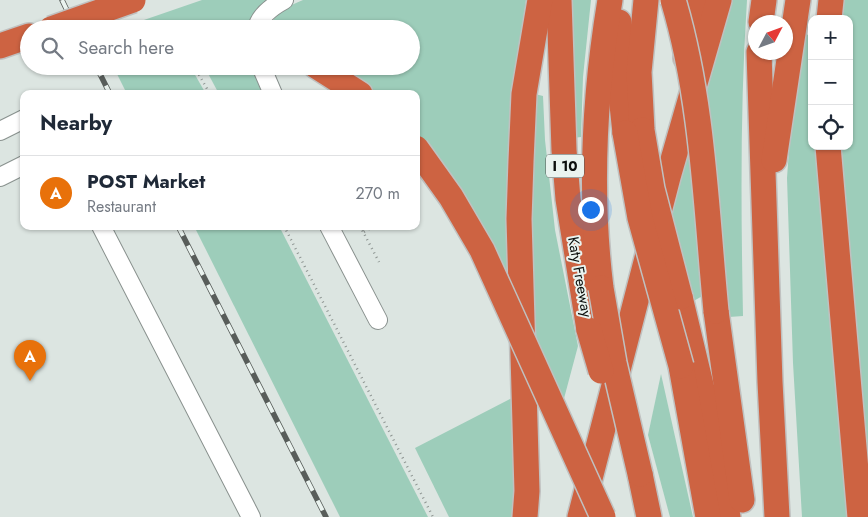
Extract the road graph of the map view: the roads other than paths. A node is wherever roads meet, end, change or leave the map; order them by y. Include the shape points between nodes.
1 (133, 0) edge
2 (284, 0) edge
3 (540, 0) edge
4 (559, 0) edge
5 (610, 0) edge
6 (619, 0) edge
7 (646, 0) edge
8 (672, 0) edge
9 (700, 0) edge
10 (719, 0) edge
11 (764, 0) edge
12 (798, 0) edge
13 (831, 0) edge
14 (762, 15) edge
15 (829, 15) edge
16 (76, 20) edge
17 (262, 20) edge
18 (20, 39) edge
19 (0, 46) edge
20 (20, 50) edge
21 (0, 53) edge
22 (759, 60) edge
23 (265, 75) edge
24 (330, 75) edge
25 (272, 90) edge
26 (354, 90) edge
27 (20, 121) edge
28 (0, 131) edge
29 (633, 131) junction
30 (828, 150) edge
31 (420, 154) edge
32 (20, 167) edge
33 (0, 177) edge
34 (103, 230) edge
35 (331, 230) edge
36 (765, 246) junction
37 (378, 320) dead end
38 (639, 481) junction
39 (251, 517) edge
40 (525, 517) edge
41 (565, 517) edge
42 (580, 517) edge
43 (603, 517) edge
44 (647, 517) edge
45 (708, 517) edge
46 (728, 517) edge
47 (745, 517) edge
48 (777, 517) edge
49 (860, 517) edge

1 - 16 highway, bridge
2 - 17 street via 274,5
3 - 40 highway via 524,94 519,219 527,491
4 - 38 highway, Katy Freeway / I 10, bridge via 566,180 577,262 590,330 611,408
5 - 38 highway, bridge via 594,132 594,231 614,363
6 - 29 highway via 619,59
7 - 29 highway
8 - 47 highway, bridge via 685,45 696,111 716,311
9 - 41 highway via 680,88
10 - 42 highway via 668,177
11 - 14 highway
12 - 36 highway
13 - 15 highway
18 - 19 highway
20 - 21 highway
22 - 36 highway
23 - 25 street
24 - 26 highway
27 - 28 street
29 - 45 highway, bridge via 640,218 681,366
29 - 46 highway, bridge via 680,297
30 - 49 highway
31 - 43 highway, bridge via 482,250
32 - 33 street
34 - 39 street
35 - 37 street
36 - 48 highway
38 - 44 highway

